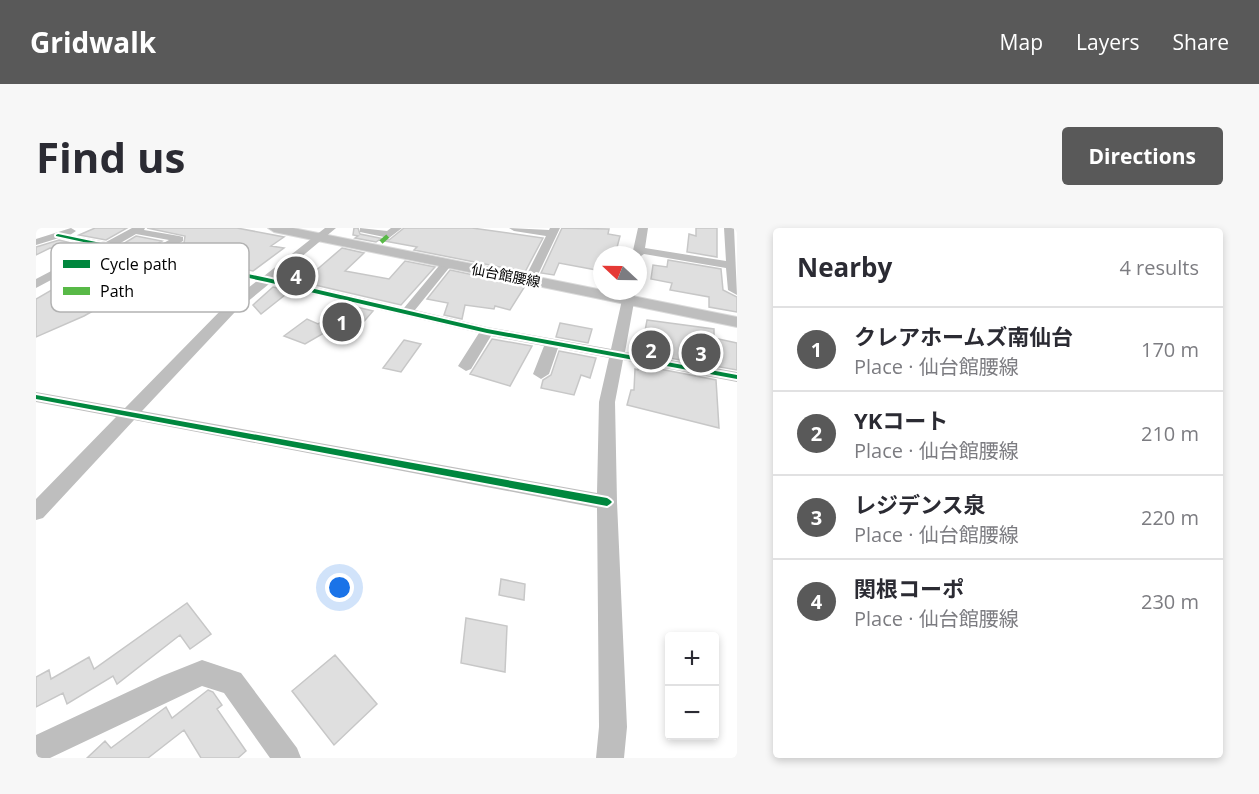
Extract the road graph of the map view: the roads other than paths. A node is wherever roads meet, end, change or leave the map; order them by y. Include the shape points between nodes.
1 (81, 228) edge
2 (274, 228) edge
3 (366, 228) edge
4 (397, 228) edge
5 (514, 228) edge
6 (643, 228) edge
7 (137, 229) edge
8 (554, 231) edge
9 (325, 233) edge
10 (58, 235) junction
11 (732, 236) edge
12 (36, 242) edge
13 (91, 243) edge
14 (110, 243) edge
15 (172, 243) edge
16 (639, 246) edge
17 (647, 253) edge
18 (447, 263) junction
19 (734, 266) edge
20 (51, 276) edge
21 (249, 276) edge
22 (267, 280) junction
23 (530, 280) junction
24 (36, 284) edge
25 (593, 290) edge
26 (737, 291) edge
27 (249, 294) edge
28 (628, 300) edge
29 (647, 300) edge
30 (227, 312) edge
31 (407, 312) junction
32 (737, 322) edge
33 (487, 331) junction
34 (553, 342) junction
35 (617, 353) junction
36 (466, 366) dead end
37 (541, 374) dead end
38 (737, 377) edge
39 (36, 397) edge
40 (127, 415) junction
41 (607, 502) junction
42 (36, 512) edge
43 (36, 750) edge
44 (287, 758) edge
45 (610, 758) edge

1 - 10 street
2 - 9 main road, 仙台館腰線
3 - 4 street via 389,235
5 - 8 street
6 - 16 street
7 - 14 street
7 - 15 street via 179,239
8 - 23 street
9 - 18 main road, 仙台館腰線
9 - 22 street
10 - 12 street
10 - 13 street
11 - 19 street
17 - 19 street
18 - 23 main road, 仙台館腰線
18 - 31 street
19 - 26 street
20 - 24 street
21 - 22 street
22 - 27 street
22 - 31 street
23 - 25 main road, 仙台館腰線
28 - 35 street
29 - 32 main road, 仙台館腰線
30 - 40 street
31 - 33 street
33 - 34 street
33 - 36 street
34 - 35 street
34 - 37 street
35 - 38 street
35 - 41 street via 607,402
39 - 40 street
40 - 41 street
40 - 42 street
41 - 45 street via 613,727
43 - 44 street via 202,673 232,682

